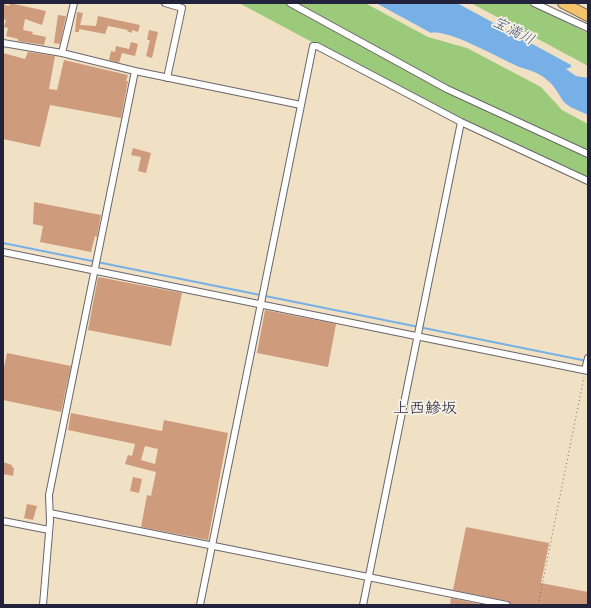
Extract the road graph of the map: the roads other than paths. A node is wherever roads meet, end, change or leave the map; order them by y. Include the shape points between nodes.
1 (74, 3) edge
2 (166, 3) edge
3 (290, 3) edge
4 (534, 3) edge
5 (563, 3) edge
6 (588, 16) edge
7 (588, 28) edge
8 (3, 43) edge
9 (62, 53) junction
10 (134, 72) junction
11 (167, 78) junction
12 (301, 105) junction
13 (461, 122) junction
14 (588, 154) edge
15 (588, 181) edge
16 (3, 252) edge
17 (95, 268) junction
18 (262, 302) junction
19 (417, 333) junction
20 (588, 358) edge
21 (587, 369) edge
22 (50, 513) junction
23 (3, 521) edge
24 (49, 530) junction
25 (212, 546) junction
26 (368, 577) junction
27 (43, 605) edge
28 (200, 605) edge
29 (363, 605) edge
30 (507, 605) edge

1 - 9 street
2 - 11 street via 182,8
3 - 14 street via 448,89
4 - 7 street
5 - 6 main road
8 - 9 street
9 - 10 street
10 - 11 street
10 - 17 street
11 - 12 street
12 - 13 street via 315,45
12 - 18 street
13 - 15 street
13 - 19 street
16 - 17 street
17 - 18 street
17 - 22 street via 53,470 49,495
18 - 19 street
18 - 25 street
19 - 21 street
19 - 26 street
20 - 21 street
22 - 24 street
22 - 25 street
23 - 24 street
24 - 27 street
25 - 26 street
25 - 28 street
26 - 29 street
26 - 30 street

